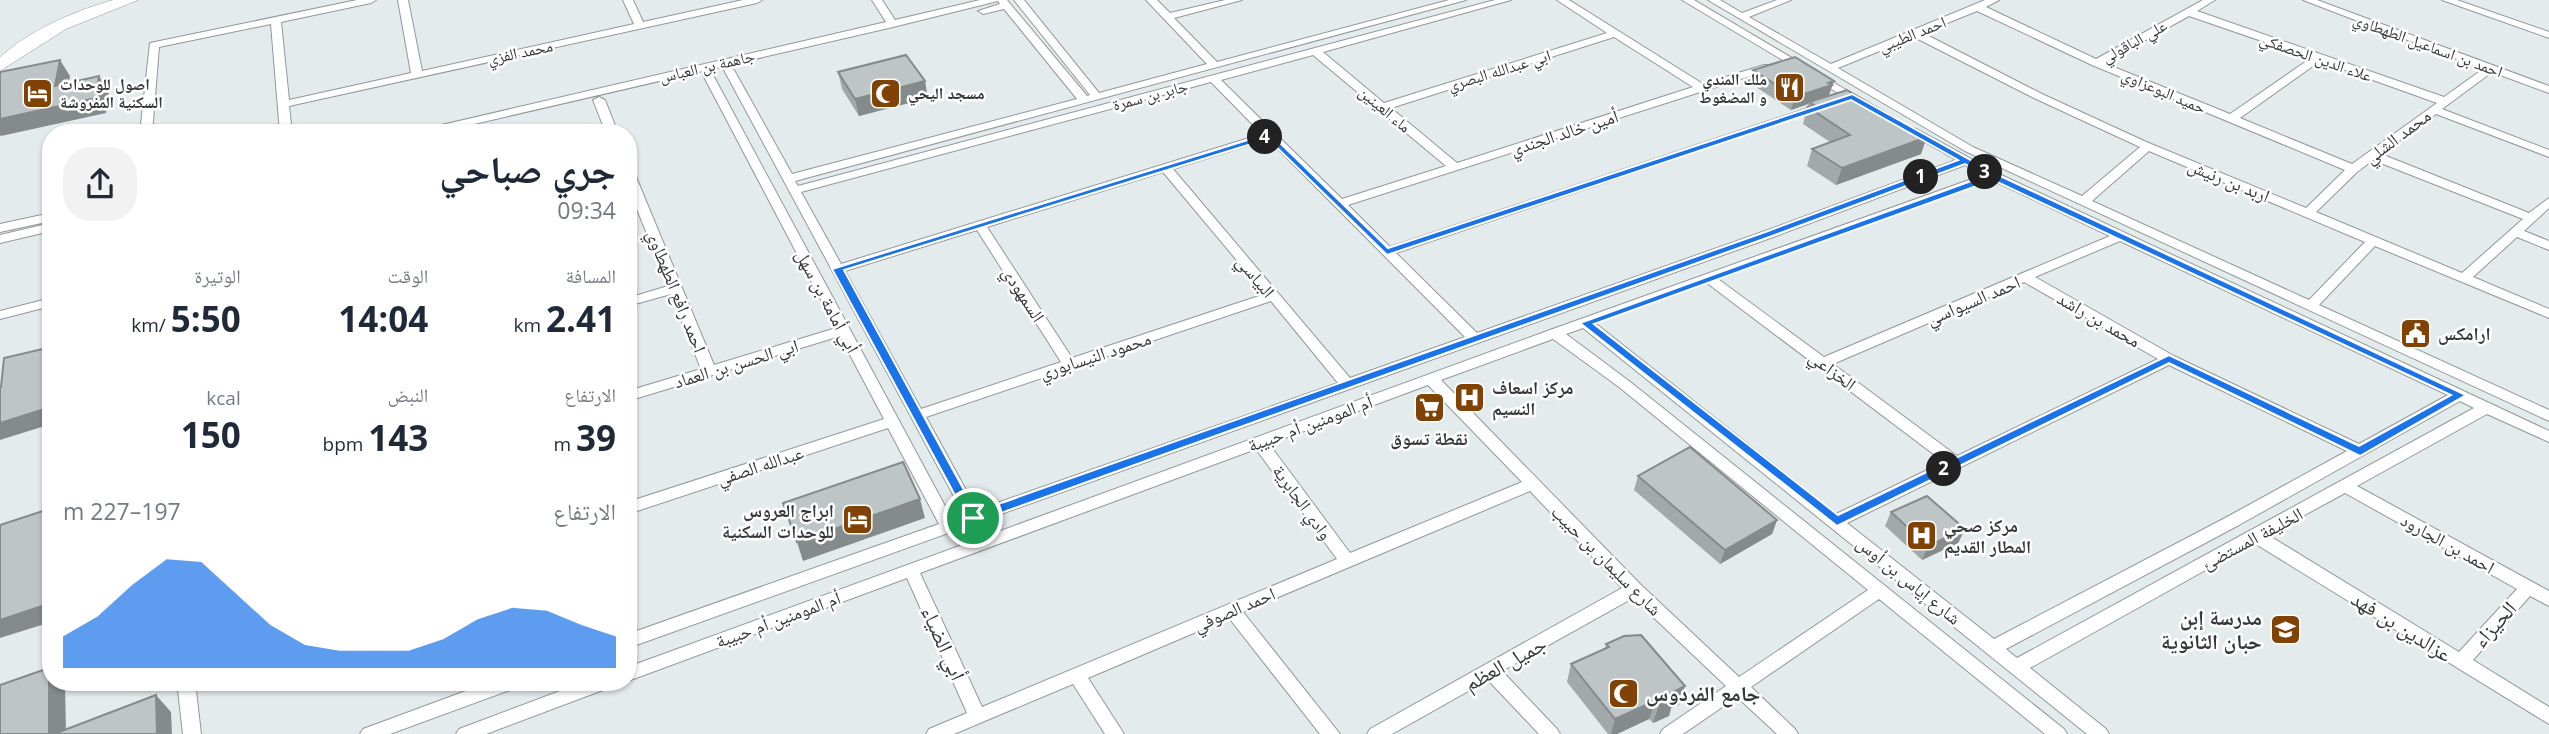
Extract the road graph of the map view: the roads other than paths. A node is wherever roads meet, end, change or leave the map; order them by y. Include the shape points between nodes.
1 (130, 0) edge
2 (370, 0) edge
3 (403, 0) edge
4 (628, 0) edge
5 (752, 0) edge
6 (877, 0) edge
7 (993, 0) edge
8 (1019, 0) edge
9 (1151, 0) edge
10 (1237, 0) edge
11 (1461, 0) edge
12 (1506, 0) edge
13 (1562, 0) edge
14 (1687, 0) edge
15 (1713, 0) edge
16 (1786, 0) edge
17 (1994, 0) edge
18 (2184, 0) edge
19 (2210, 0) edge
20 (2308, 0) edge
21 (2447, 0) edge
22 (1004, 3) edge
23 (1978, 7) junction
24 (2193, 9) junction
25 (1742, 16) junction
26 (1167, 17) junction
27 (276, 20) junction
28 (893, 24) junction
29 (640, 26) junction
30 (1615, 33) junction
31 (1915, 33) junction
32 (2549, 35) edge
33 (1315, 51) junction
34 (2318, 58) junction
35 (1790, 60) junction
36 (2096, 63) junction
37 (0, 66) edge
38 (1830, 68) junction
39 (2491, 68) junction
40 (729, 70) junction
41 (1214, 72) junction
42 (416, 75) junction
43 (708, 75) junction
44 (1702, 88) junction
45 (2549, 90) edge
46 (1097, 97) junction
47 (598, 100) junction
48 (1084, 100) junction
49 (284, 104) junction
50 (2438, 105) junction
51 (1382, 107) junction
52 (2231, 119) junction
53 (1897, 122) edge
54 (147, 124) edge
55 (285, 124) edge
56 (460, 124) edge
57 (495, 124) edge
58 (608, 124) edge
59 (1270, 135) junction
60 (2147, 146) junction
61 (2549, 154) edge
62 (2372, 155) junction
63 (1965, 161) junction
64 (1455, 167) junction
65 (1166, 168) junction
66 (2353, 169) junction
67 (1993, 176) junction
68 (792, 185) junction
69 (637, 194) edge
70 (2083, 202) junction
71 (2549, 202) edge
72 (1339, 204) junction
73 (2309, 212) junction
74 (2531, 218) junction
75 (42, 219) edge
76 (980, 225) junction
77 (0, 228) edge
78 (42, 229) edge
79 (2515, 232) junction
80 (2123, 236) junction
81 (0, 239) edge
82 (2374, 240) junction
83 (2549, 246) edge
84 (1387, 252) junction
85 (838, 269) junction
86 (2027, 278) junction
87 (2464, 278) junction
88 (1710, 279) junction
89 (675, 288) junction
90 (1273, 296) junction
91 (637, 299) edge
92 (42, 304) edge
93 (2311, 306) junction
94 (2549, 314) edge
95 (0, 315) edge
96 (1586, 323) junction
97 (844, 330) junction
98 (1555, 333) junction
99 (1475, 339) junction
100 (2169, 359) junction
101 (1823, 363) junction
102 (1069, 364) junction
103 (709, 372) junction
104 (1431, 379) junction
105 (1347, 384) junction
106 (637, 393) edge
107 (2460, 395) junction
108 (2487, 408) junction
109 (917, 415) junction
110 (2549, 416) edge
111 (892, 422) junction
112 (2549, 437) edge
113 (1259, 442) junction
114 (2360, 451) junction
115 (1956, 463) junction
116 (1532, 484) junction
117 (2347, 487) junction
118 (637, 505) edge
119 (973, 518) junction
120 (1837, 521) junction
121 (948, 527) junction
122 (2256, 536) junction
123 (1348, 562) junction
124 (911, 570) junction
125 (2528, 587) junction
126 (1634, 589) junction
127 (1879, 591) junction
128 (2548, 597) edge
129 (1232, 610) junction
130 (637, 638) edge
131 (1992, 648) junction
132 (2461, 662) junction
133 (2016, 667) junction
134 (637, 671) edge
135 (1491, 671) junction
136 (1077, 675) junction
137 (1740, 688) junction
138 (187, 691) edge
139 (487, 691) edge
140 (582, 691) edge
141 (977, 716) junction
142 (2549, 716) edge
143 (472, 733) edge
144 (192, 734) edge
145 (369, 734) edge
146 (935, 734) edge
147 (1115, 734) edge
148 (1331, 734) edge
149 (1376, 734) edge
150 (1551, 734) edge
151 (1669, 734) edge
152 (1789, 734) edge
153 (2058, 734) edge
154 (2100, 734) edge

1 - 37 main road via 51,29
2 - 27 street
3 - 42 street
4 - 29 street
5 - 29 street, محمد الفزي
6 - 28 street
7 - 28 street, جاهمة بن العباس
8 - 46 street
9 - 26 street
10 - 26 street
11 - 41 street, جابر بن سمرة
12 - 33 street, جابر بن سمرة
13 - 30 street
14 - 35 street
15 - 25 street
16 - 25 street
17 - 23 street, احمد الطيبي
18 - 24 street, علاء الدين الحصفكي
19 - 24 street, علي الباقولي
20 - 39 street, احمد بن اسماعيل الطهطاوي
21 - 32 street
22 - 40 street, جاهمة بن العباس
22 - 48 street
23 - 31 street, احمد الطيبي
23 - 36 street, حميد البوعزاوي
24 - 34 street, علاء الدين الحصفكي
24 - 36 street, علي الباقولي
25 - 38 street
26 - 41 street
27 - 49 street
27 - 54 street via 154,45
28 - 56 street, جاهمة بن العباس
29 - 42 street, محمد الفزي
30 - 44 street
30 - 51 street, ابي عبدالله البصري
31 - 38 street, احمد الطيبي
31 - 60 street, اربد بن رنيش
33 - 41 street, جابر بن سمرة
33 - 51 street, ماء العينين
34 - 50 street, علاء الدين الحصفكي
34 - 52 street
35 - 44 street, أمين خالد الجندي
35 - 84 street via 1857,100
36 - 52 street, حميد البوعزاوي
38 - 70 street via 1969,149
39 - 45 street, احمد بن اسماعيل الطهطاوي
39 - 50 street, محمد الشلي
40 - 43 street, جاهمة بن العباس
40 - 68 street, أبي أمامة بن سهل
41 - 46 street, جابر بن سمرة
41 - 59 street
41 - 68 street, جابر بن سمرة
42 - 49 street, محمد الفزي
43 - 47 street, جاهمة بن العباس
43 - 97 street, أبي أمامة بن سهل
44 - 64 street, أمين خالد الجندي
46 - 48 street, جابر بن سمرة
47 - 57 street, جاهمة بن العباس
47 - 58 street
48 - 68 street, جابر بن سمرة
49 - 55 street
50 - 61 street, علاء الدين الحصفكي
50 - 62 street, محمد الشلي
51 - 64 street, ماء العينين
52 - 66 street, حميد البوعزاوي
53 - 63 street
59 - 65 street
59 - 72 street
60 - 70 street
60 - 73 street, اربد بن رنيش
62 - 66 street, محمد الشلي
62 - 74 street
63 - 67 street
63 - 99 street, أم المومنين أم حبيبة
64 - 72 street, أمين خالد الجندي
65 - 76 street
65 - 90 street, البياسي
66 - 73 street, محمد الشلي
67 - 80 street
67 - 88 street, أم المومنين أم حبيبة
68 - 85 street, أبي أمامة بن سهل
69 - 89 street, احمد رافع الطهطاوي
70 - 93 street
71 - 74 street
72 - 84 street
73 - 82 street, اربد بن رنيش
74 - 79 street
75 - 77 street
76 - 85 street
76 - 102 street, السمهودي
78 - 81 street
79 - 83 street
79 - 87 street
80 - 86 street, احمد السيواسي
80 - 107 street
82 - 87 street, اربد بن رنيش
82 - 93 street
84 - 99 street
85 - 109 street, أبي أمامة بن سهل
86 - 100 street, محمد بن راشد
86 - 101 street, احمد السيواسي
87 - 94 street, اربد بن رنيش
88 - 96 street, أم المومنين أم حبيبة
88 - 101 street, الخزاعي
89 - 91 street
89 - 103 street, احمد رافع الطهطاوي
90 - 102 street, محمود النيسابوري
90 - 105 street, البياسي
92 - 95 street
93 - 110 street
96 - 98 street, أم المومنين أم حبيبة
96 - 120 street, شارع إياس بن أوس
97 - 103 street, ابي الحسن بن العماد
97 - 111 street, أبي أمامة بن سهل
98 - 104 street, أم المومنين أم حبيبة
98 - 127 street, شارع إياس بن أوس
99 - 105 street, أم المومنين أم حبيبة
100 - 114 street, محمد بن راشد
100 - 115 street
101 - 115 street, الخزاعي
102 - 109 street, محمود النيسابوري
103 - 106 street, ابي الحسن بن العماد
104 - 113 street, أم المومنين أم حبيبة
104 - 116 street, شارع سليمان بن حبيب
105 - 119 street, أم المومنين أم حبيبة
107 - 108 street
107 - 114 street, الخليفة المستضئ
108 - 112 street
108 - 117 street, الخليفة المستضئ
109 - 119 street, أبي أمامة بن سهل
111 - 118 street, عبدالله الصفي
111 - 121 street, أبي أمامة بن سهل
113 - 123 street, وادي الجابرية
113 - 124 street, أم المومنين أم حبيبة
114 - 131 street, الخليفة المستضئ
115 - 120 street
116 - 123 street, احمد الصوفي
116 - 126 street, شارع سليمان بن حبيب
117 - 122 street, الخليفة المستضئ
117 - 125 street, احمد بن الجارود
119 - 121 street, أم المومنين أم حبيبة
120 - 131 street, شارع إياس بن أوس
121 - 130 street, أم المومنين أم حبيبة
122 - 132 street, عزالدين بن فهد
122 - 133 street, الخليفة المستضئ
123 - 129 street, احمد الصوفي
124 - 134 street, أم المومنين أم حبيبة
124 - 141 street, أبي الضياء
125 - 128 street, احمد بن الجارود
125 - 132 street, الحيزاء
126 - 135 street, جميل العظم
126 - 137 street, شارع سليمان بن حبيب
127 - 137 street
127 - 153 street, شارع إياس بن أوس
129 - 136 street, احمد الصوفي
129 - 148 street
131 - 133 street, شارع إياس بن أوس
132 - 142 street, عزالدين بن فهد
133 - 154 street, شارع إياس بن أوس
135 - 149 street, جميل العظم
135 - 150 street
136 - 141 street, احمد الصوفي
136 - 147 street
137 - 151 street
137 - 152 street, شارع سليمان بن حبيب
138 - 144 street
139 - 145 street
140 - 143 street
141 - 146 street, احمد الصوفي

